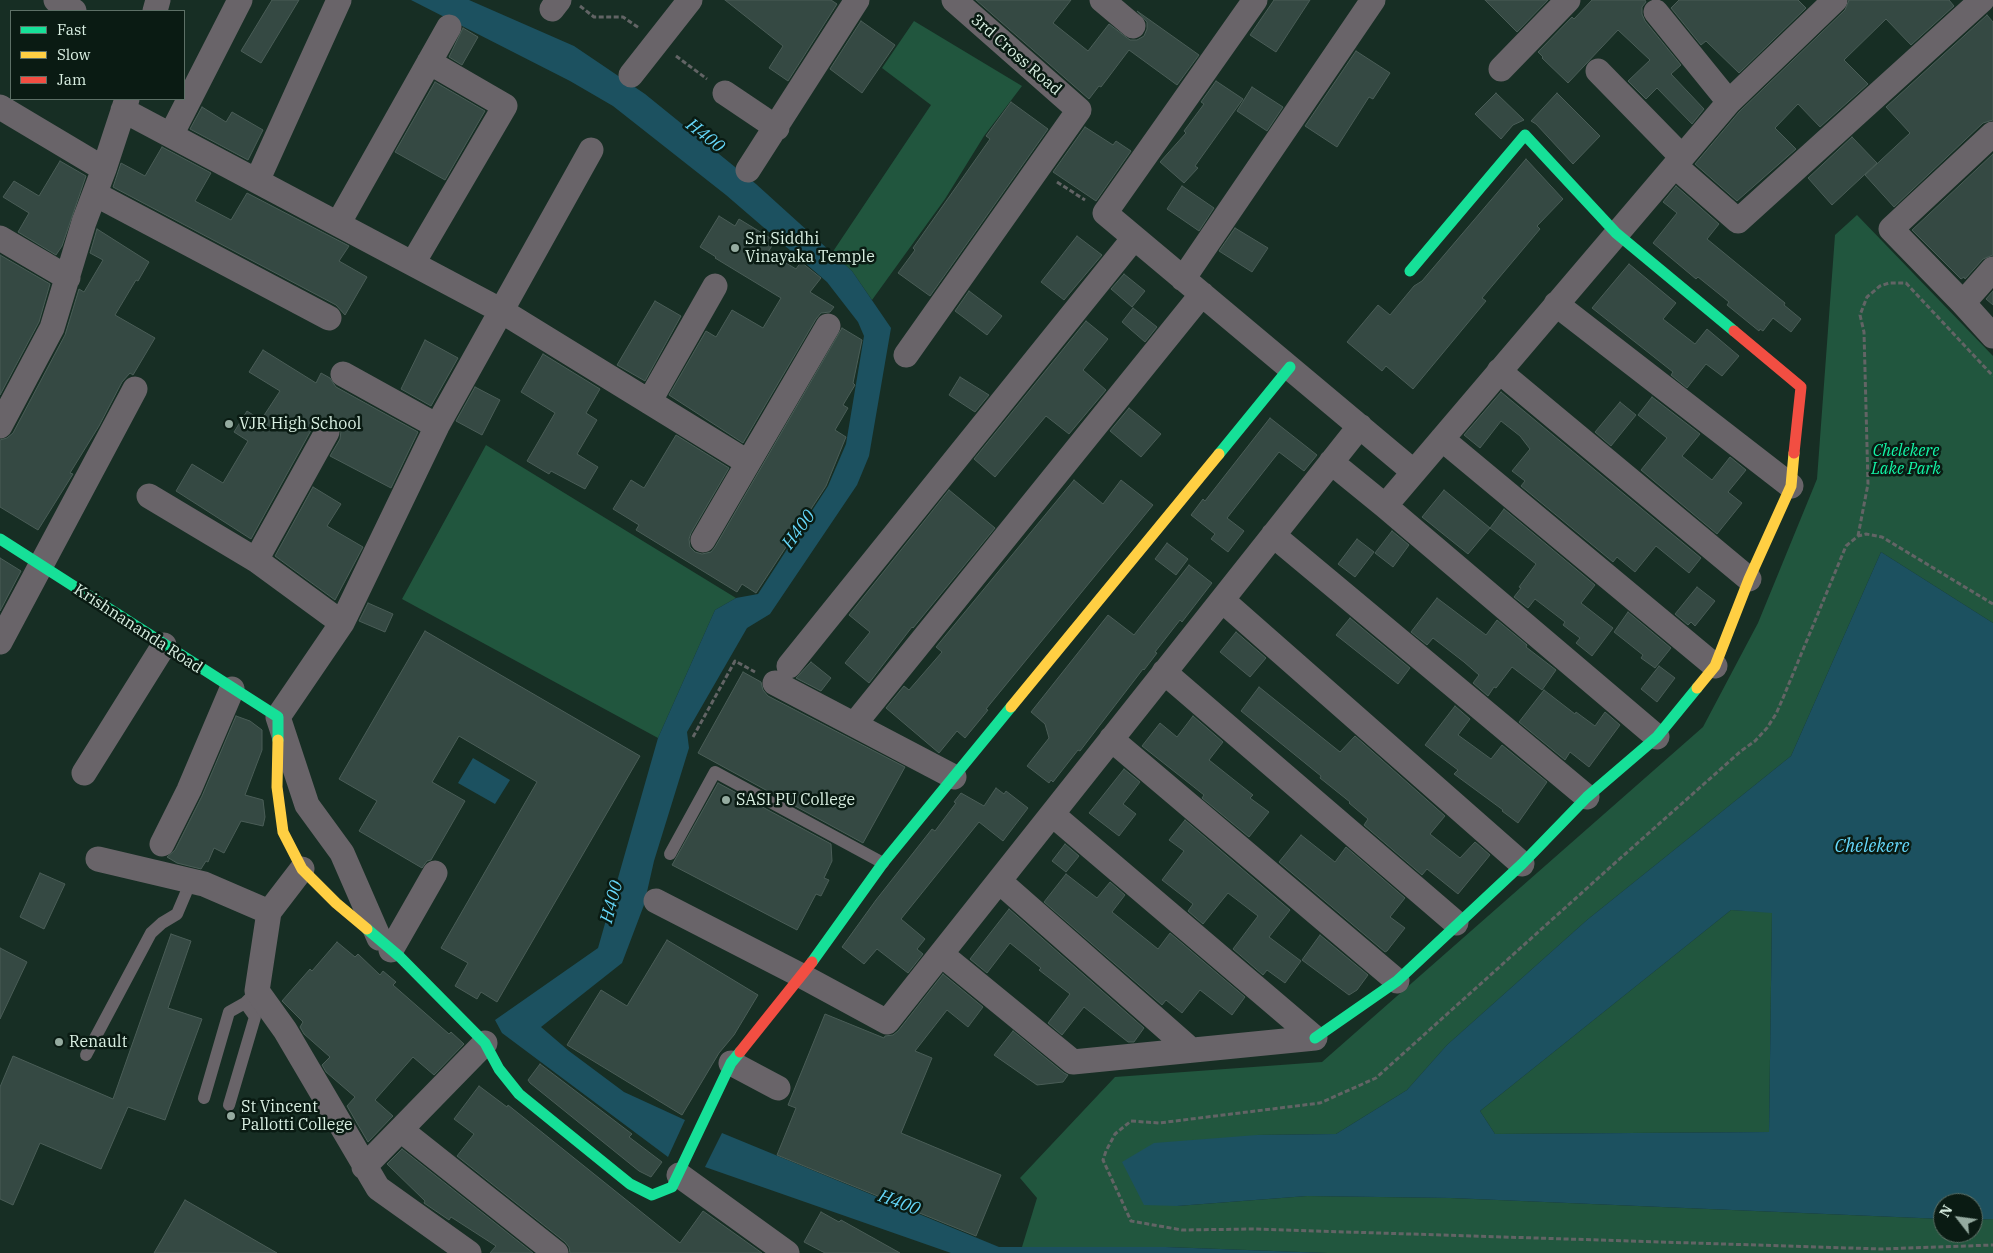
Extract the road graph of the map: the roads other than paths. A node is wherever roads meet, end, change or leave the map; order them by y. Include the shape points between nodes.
1 (56, 0) edge
2 (240, 0) edge
3 (339, 0) edge
4 (690, 0) edge
5 (857, 0) edge
6 (954, 0) edge
7 (1102, 0) edge
8 (1255, 0) edge
9 (1373, 0) edge
10 (1568, 0) edge
11 (1982, 0) edge
12 (1824, 3) edge
13 (72, 10) edge
14 (1656, 12) dead end
15 (1133, 26) dead end
16 (449, 27) dead end
17 (429, 62) junction
18 (1501, 69) dead end
19 (1598, 72) dead end
20 (631, 75) dead end
21 (724, 93) dead end
22 (1729, 102) junction
23 (125, 104) edge
24 (0, 107) edge
25 (777, 128) junction
26 (1993, 134) edge
27 (171, 135) junction
28 (591, 150) dead end
29 (1679, 162) junction
30 (104, 169) junction
31 (748, 170) dead end
32 (257, 181) junction
33 (96, 194) junction
34 (338, 224) junction
35 (1616, 233) junction
36 (0, 238) edge
37 (1134, 238) junction
38 (413, 263) junction
39 (1993, 269) edge
40 (1410, 271) dead end
41 (68, 278) junction
42 (715, 286) dead end
43 (1193, 287) junction
44 (1962, 303) junction
45 (1556, 304) junction
46 (500, 310) junction
47 (329, 318) dead end
48 (828, 326) dead end
49 (1993, 336) edge
50 (906, 355) dead end
51 (1290, 368) junction
52 (1500, 371) junction
53 (343, 374) dead end
54 (135, 388) dead end
55 (649, 402) junction
56 (0, 426) edge
57 (437, 426) junction
58 (1360, 426) junction
59 (327, 432) dead end
60 (1442, 439) junction
61 (747, 462) junction
62 (1331, 462) junction
63 (1414, 472) junction
64 (1791, 486) junction
65 (149, 496) dead end
66 (1385, 506) junction
67 (1273, 535) junction
68 (0, 539) edge
69 (702, 540) dead end
70 (256, 560) junction
71 (39, 566) junction
72 (1749, 579) junction
73 (1222, 600) junction
74 (342, 623) junction
75 (0, 642) edge
76 (164, 645) junction
77 (1715, 666) junction
78 (1164, 672) junction
79 (232, 689) junction
80 (861, 716) dead end
81 (278, 717) junction
82 (1657, 737) junction
83 (1111, 739) junction
84 (84, 773) dead end
85 (954, 777) junction
86 (1587, 797) junction
87 (1052, 814) junction
88 (162, 844) dead end
89 (670, 854) dead end
90 (98, 859) dead end
91 (883, 863) junction
92 (1522, 864) junction
93 (302, 869) junction
94 (434, 873) dead end
95 (998, 880) junction
96 (191, 881) junction
97 (656, 901) dead end
98 (269, 912) junction
99 (1456, 923) junction
100 (385, 944) junction
101 (941, 954) junction
102 (802, 976) junction
103 (1397, 981) junction
104 (251, 997) junction
105 (1315, 1038) junction
106 (486, 1043) junction
107 (1191, 1050) junction
108 (86, 1055) dead end
109 (731, 1063) junction
110 (778, 1088) dead end
111 (204, 1098) dead end
112 (229, 1105) dead end
113 (401, 1130) junction
114 (364, 1167) junction
115 (679, 1175) junction
116 (468, 1253) edge
117 (556, 1253) edge
118 (787, 1253) edge

1 - 13 street
2 - 27 street
3 - 32 street
4 - 20 street
5 - 25 street
6 - 50 street, 3rd Cross Road via 1079,110
7 - 15 street
8 - 37 street via 1104,213
9 - 43 street
10 - 18 street
11 - 29 street via 1738,221
12 - 22 street
14 - 22 street
16 - 17 street
17 - 34 street
17 - 38 street via 505,106
19 - 29 street
21 - 25 street
22 - 29 street
23 - 27 street
23 - 30 street
24 - 30 street
25 - 31 street
26 - 44 street via 1891,229
27 - 32 street
28 - 46 street
29 - 35 street
30 - 33 street
32 - 34 street
33 - 41 street via 84,222
33 - 47 street
34 - 38 street
35 - 40 street via 1525,135
35 - 45 street
35 - 64 street via 1801,387
36 - 41 street
37 - 43 street
37 - 85 street via 782,675
38 - 46 street
39 - 44 street
41 - 56 street via 52,328
42 - 55 street
43 - 51 street
43 - 80 street
44 - 49 street
45 - 52 street
45 - 64 street
46 - 55 street
46 - 57 street
48 - 61 street
51 - 58 street
51 - 85 street
52 - 60 street
52 - 72 street
53 - 57 street
54 - 71 street
55 - 61 street
57 - 74 street
58 - 62 street
58 - 63 street
59 - 70 street
60 - 63 street
60 - 77 street
61 - 69 street
62 - 66 street
62 - 67 street
63 - 66 street
64 - 72 street
65 - 70 street
66 - 82 street
67 - 73 street
67 - 86 street
68 - 71 street, Krishnananda Road
70 - 74 street
71 - 75 street
71 - 76 street, Krishnananda Road
72 - 77 street
73 - 78 street
73 - 92 street
74 - 81 street
76 - 79 street, Krishnananda Road
76 - 84 street
77 - 82 street
78 - 83 street
78 - 99 street
79 - 81 street, Krishnananda Road
79 - 88 street
81 - 93 street via 277,787 283,832
81 - 100 street via 306,805 342,853
82 - 86 street
83 - 87 street
83 - 103 street
85 - 91 street
86 - 92 street
87 - 95 street
87 - 105 street
89 - 91 lane via 715,772
90 - 96 street
91 - 102 street
92 - 99 street
93 - 98 street
93 - 100 street
94 - 100 street
95 - 101 street
95 - 107 street
96 - 98 street
96 - 108 lane via 177,914 151,933
97 - 102 street
98 - 104 street
99 - 103 street
100 - 106 street
101 - 102 street via 887,1022
101 - 107 street via 1073,1062
102 - 109 street
103 - 105 street
104 - 111 lane via 229,1012
104 - 112 lane via 255,1017
104 - 114 street via 285,1030
105 - 107 street
106 - 113 street
106 - 115 street via 499,1069 519,1094 630,1184 652,1194
109 - 110 street
109 - 115 street
113 - 114 street
113 - 117 street
114 - 116 street via 378,1188
115 - 118 street

